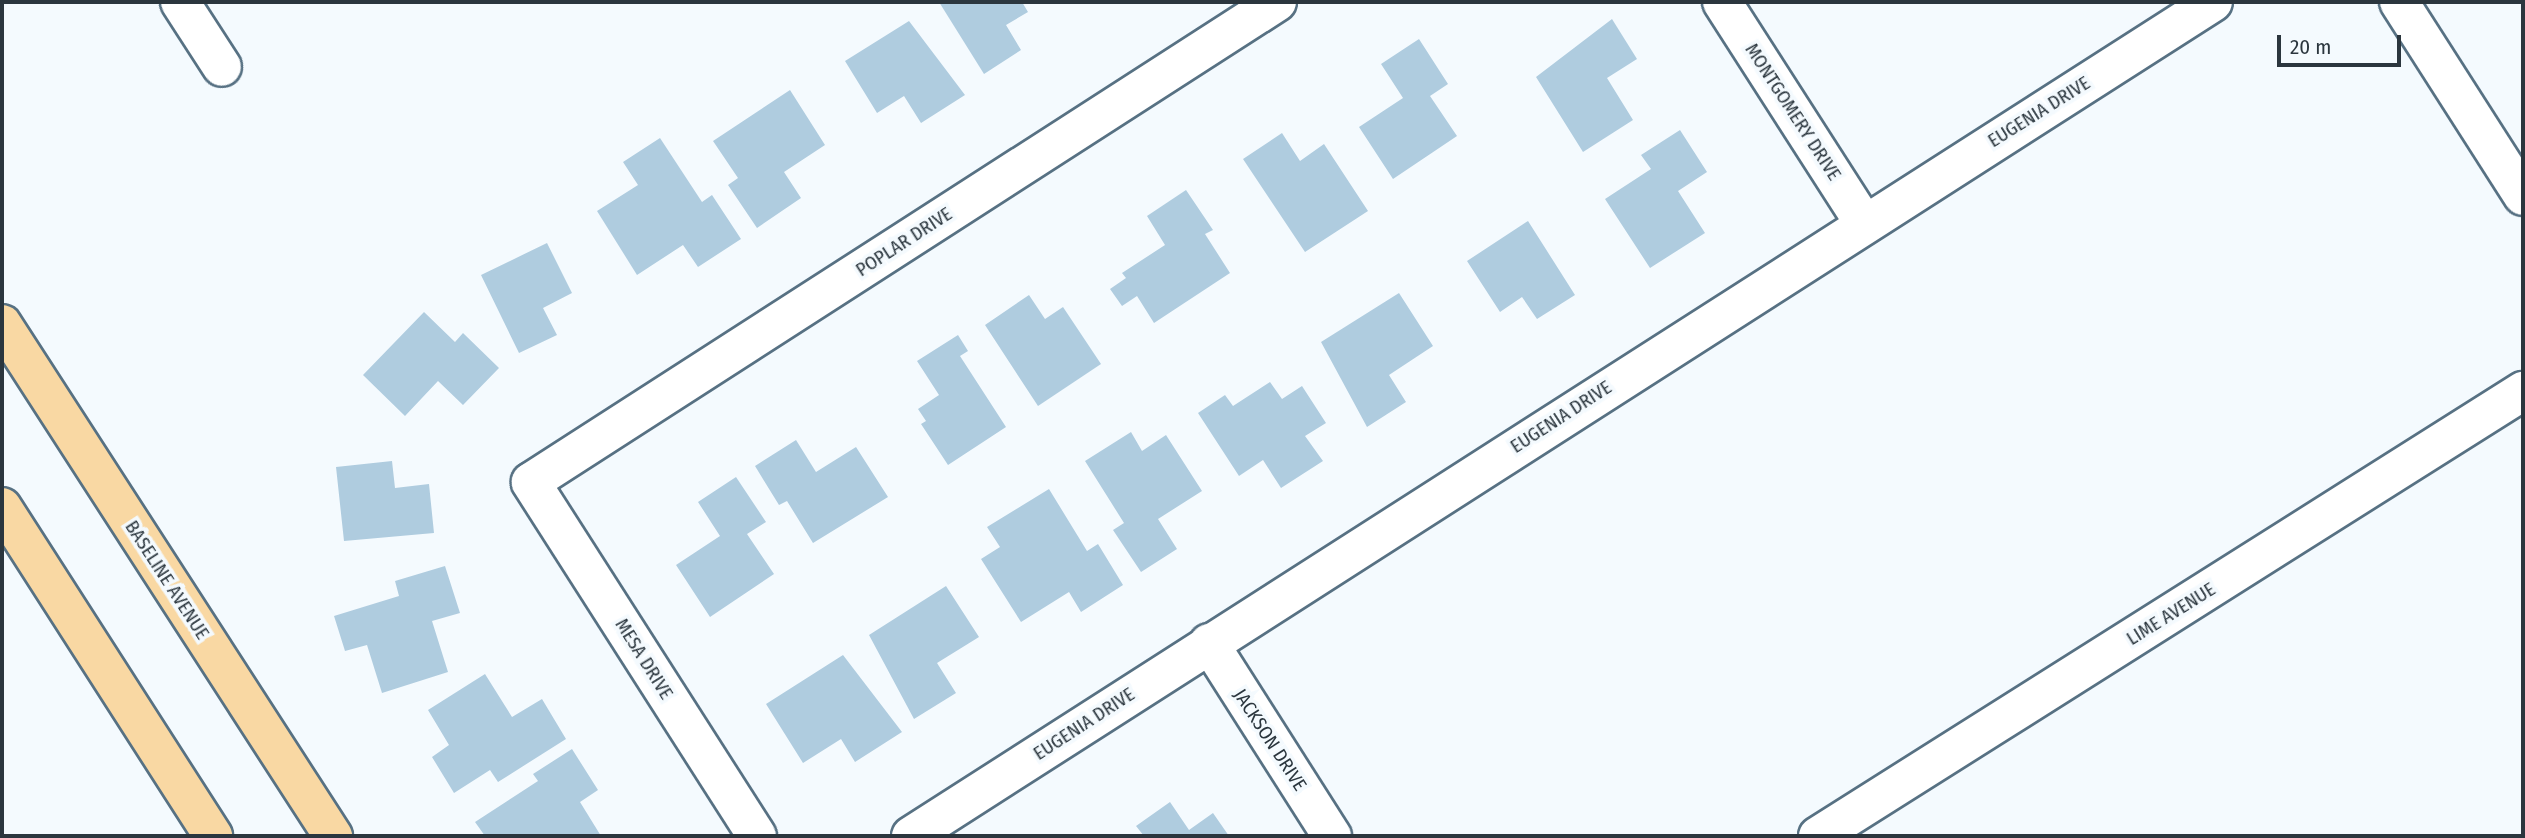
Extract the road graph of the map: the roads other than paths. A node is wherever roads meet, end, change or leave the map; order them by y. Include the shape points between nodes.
1 (180, 2) edge
2 (1278, 2) edge
3 (1722, 2) edge
4 (2213, 2) edge
5 (2399, 2) edge
6 (222, 67) dead end
7 (2523, 196) edge
8 (1864, 223) junction
9 (2, 324) edge
10 (2523, 391) edge
11 (531, 482) joint
12 (2, 507) edge
13 (1209, 643) junction
14 (213, 836) edge
15 (333, 836) edge
16 (757, 836) edge
17 (911, 836) edge
18 (1332, 836) edge
19 (1818, 836) edge

1 - 6 street
2 - 11 street, POPLAR DRIVE
3 - 8 street, MONTGOMERY DRIVE
4 - 8 street, EUGENIA DRIVE
5 - 7 street
8 - 13 street, EUGENIA DRIVE
9 - 15 main road, BASELINE AVENUE
10 - 19 street, LIME AVENUE
11 - 16 street, MESA DRIVE
12 - 14 main road
13 - 17 street, EUGENIA DRIVE
13 - 18 street, JACKSON DRIVE

